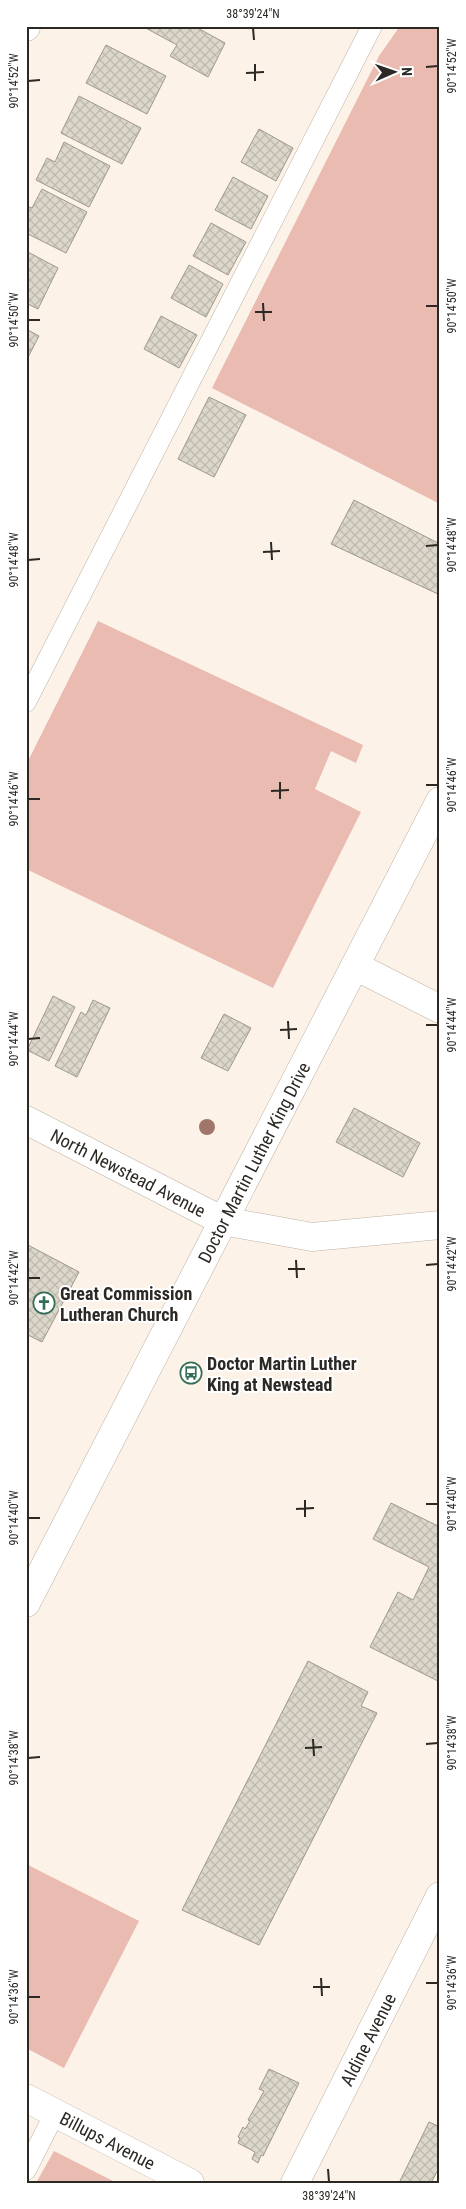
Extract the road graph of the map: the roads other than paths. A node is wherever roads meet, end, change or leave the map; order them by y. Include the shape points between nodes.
1 (372, 26) edge
2 (26, 702) edge
3 (440, 801) edge
4 (355, 966) junction
5 (440, 1009) edge
6 (26, 1120) edge
7 (223, 1221) junction
8 (440, 1225) edge
9 (26, 1603) edge
10 (440, 1896) edge
11 (26, 2098) edge
12 (55, 2113) junction
13 (26, 2170) edge
14 (190, 2183) edge
15 (295, 2183) edge

1 - 2 lane
3 - 4 street, Doctor Martin Luther King Drive
4 - 5 street
4 - 7 street, Doctor Martin Luther King Drive
6 - 7 street, North Newstead Avenue
7 - 8 street, North Newstead Avenue via 312,1237
7 - 9 street, Doctor Martin Luther King Drive
10 - 15 street, Aldine Avenue
11 - 12 street, Billups Avenue
12 - 13 lane
12 - 14 street, Billups Avenue

